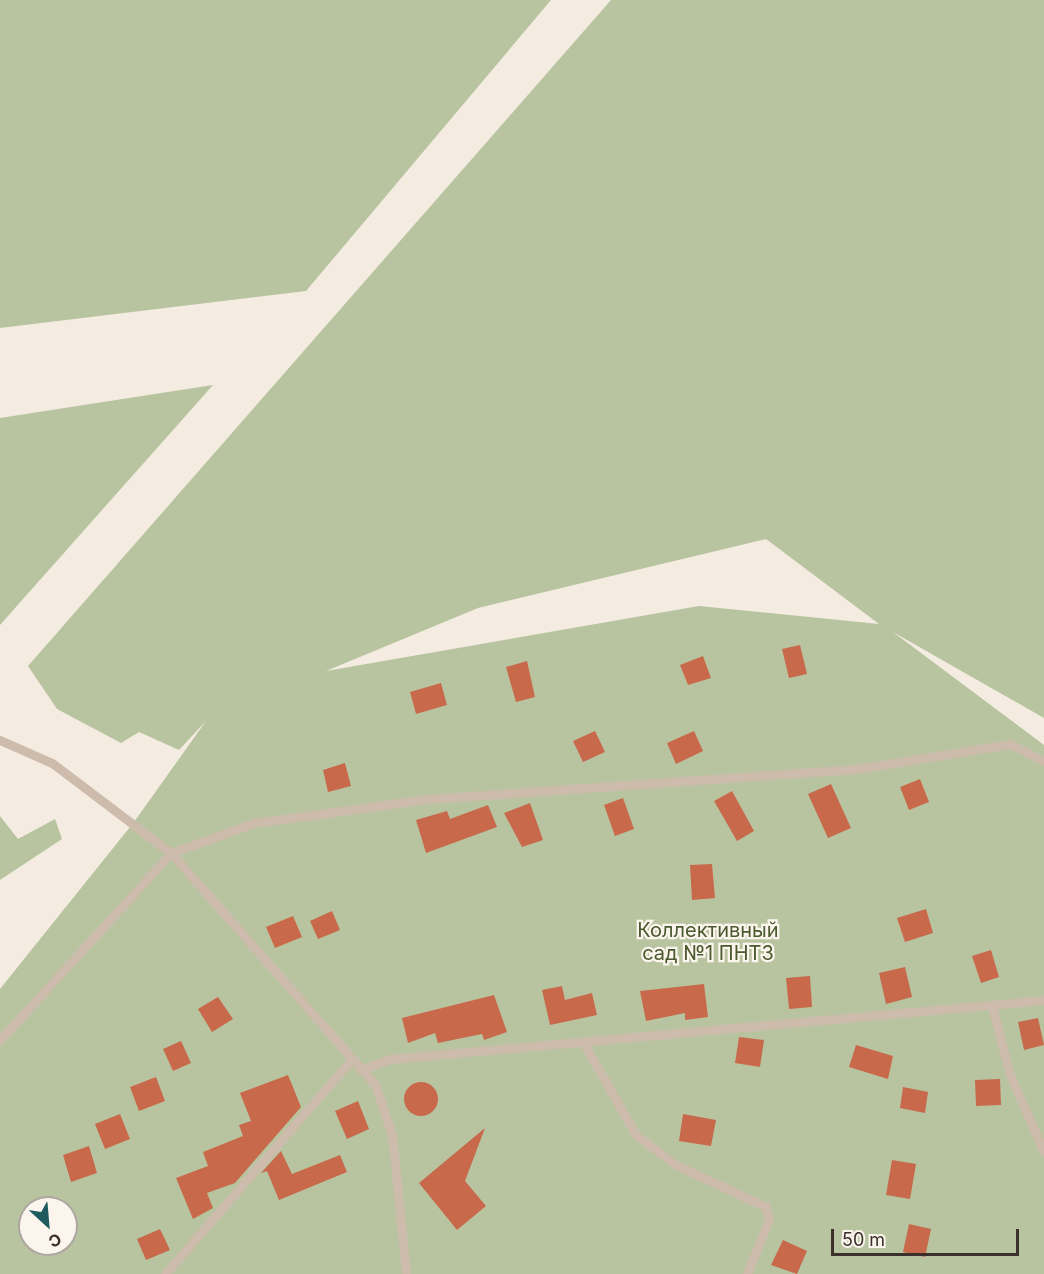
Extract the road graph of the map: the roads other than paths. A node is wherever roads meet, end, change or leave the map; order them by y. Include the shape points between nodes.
1 (0, 740) edge
2 (1044, 761) edge
3 (171, 853) junction
4 (1044, 1000) edge
5 (992, 1006) junction
6 (0, 1040) edge
7 (583, 1042) junction
8 (352, 1059) junction
9 (360, 1070) junction
10 (1044, 1152) edge
11 (165, 1274) edge
12 (406, 1274) edge
13 (747, 1274) edge

1 - 3 lane via 52,763
2 - 3 lane via 1010,744 857,769 427,799 254,824
3 - 6 lane
3 - 8 lane
4 - 5 lane
5 - 7 lane
5 - 10 lane via 1010,1075
7 - 9 lane via 390,1059
7 - 13 lane via 636,1135 676,1166 766,1208 766,1229
8 - 9 lane
8 - 11 lane
9 - 12 lane via 375,1084 392,1135

